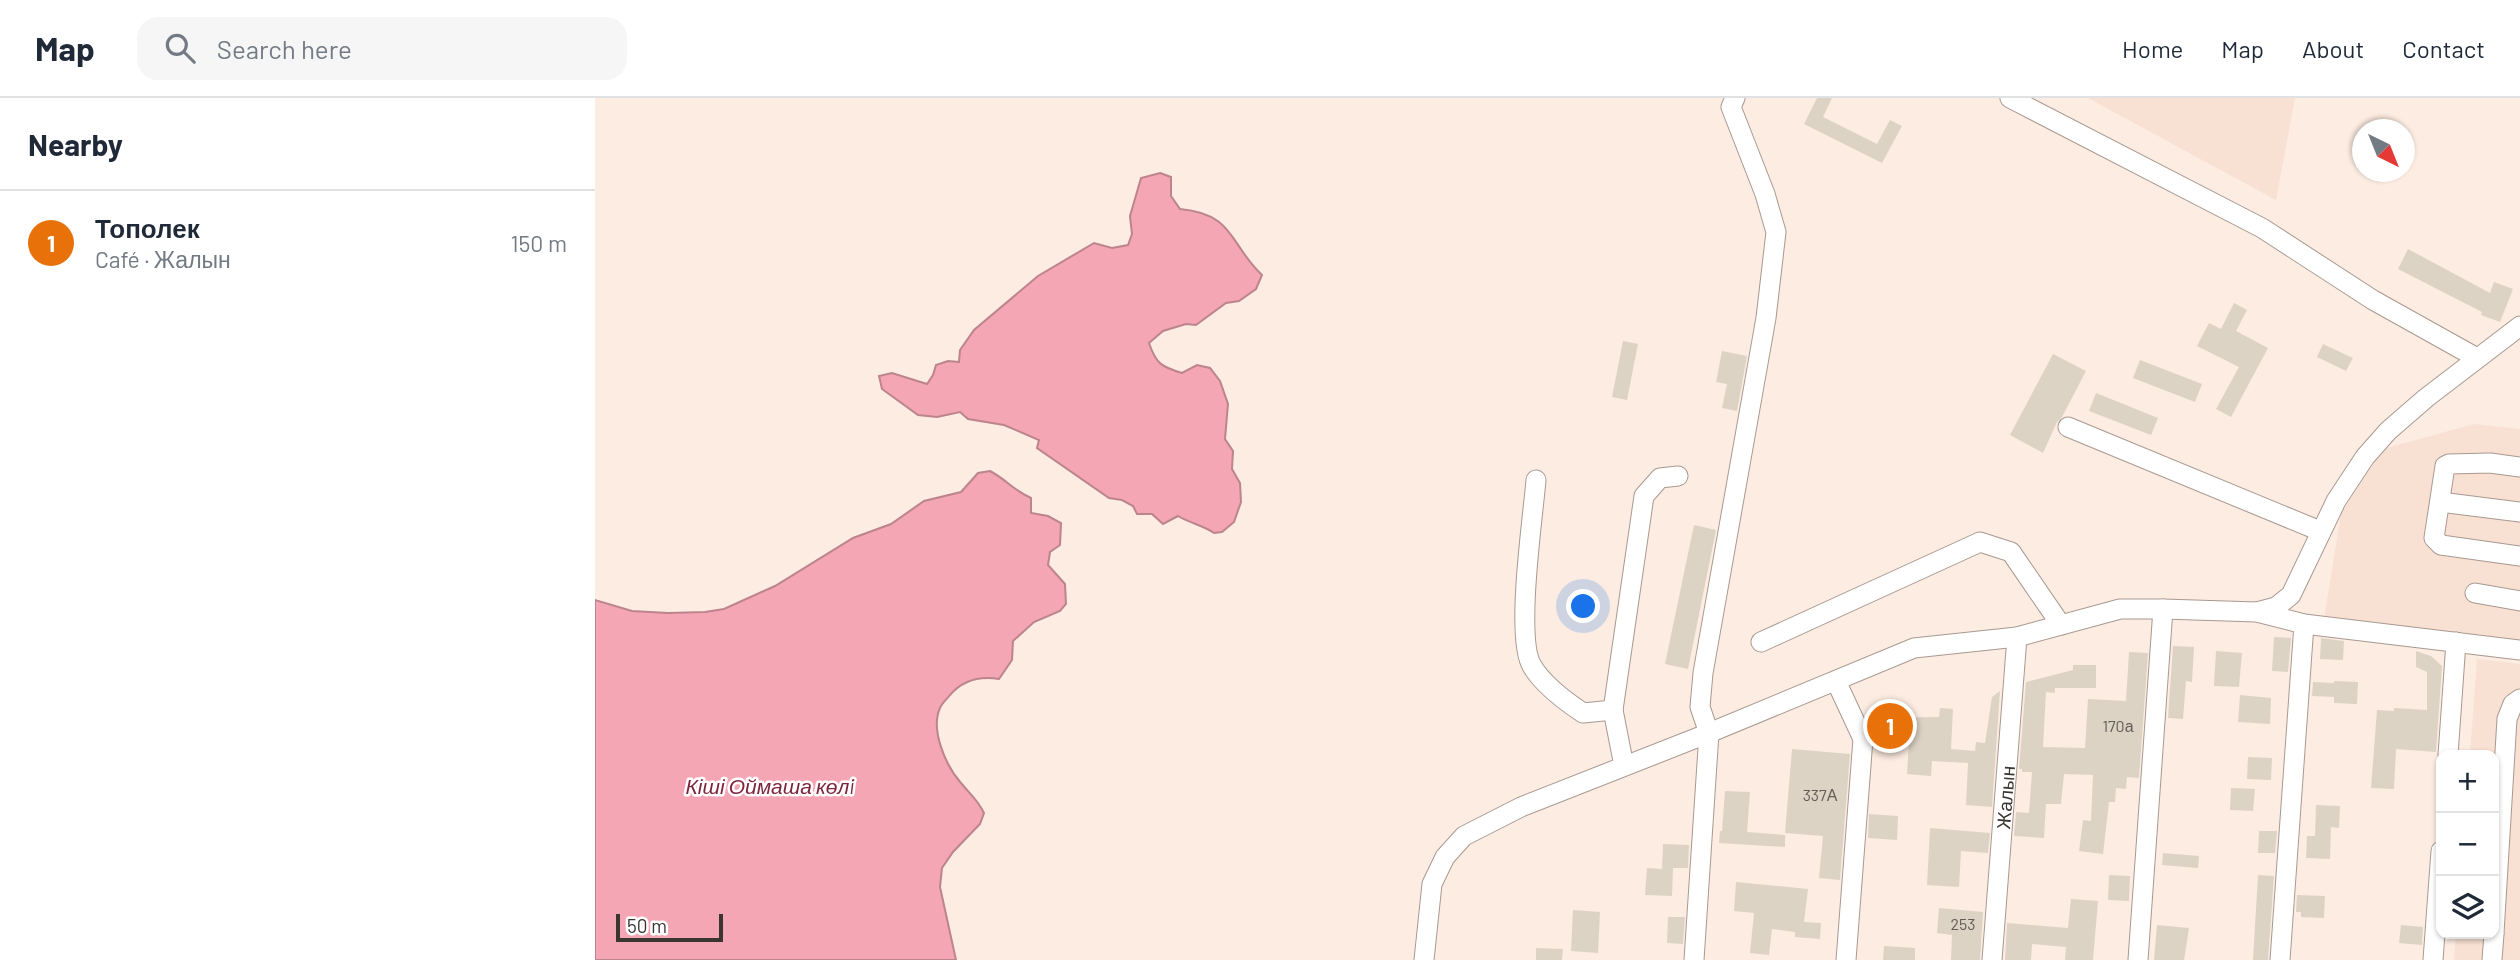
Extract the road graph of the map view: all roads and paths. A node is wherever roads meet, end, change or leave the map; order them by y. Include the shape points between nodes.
1 (2010, 98) edge
2 (1730, 101) edge
3 (2520, 326) edge
4 (2477, 358) junction
5 (2068, 427) dead end
6 (2520, 467) edge
7 (1678, 476) dead end
8 (1536, 480) dead end
9 (2440, 502) junction
10 (2520, 512) edge
11 (2320, 531) junction
12 (2520, 556) edge
13 (2475, 593) dead end
14 (2520, 601) edge
15 (2164, 608) junction
16 (2257, 612) junction
17 (2304, 624) junction
18 (2061, 625) junction
19 (2017, 637) junction
20 (1761, 642) dead end
21 (2456, 642) junction
22 (2520, 650) edge
23 (1836, 681) junction
24 (2520, 699) edge
25 (1612, 710) junction
26 (1709, 733) junction
27 (2448, 750) edge
28 (1624, 766) junction
29 (2439, 876) edge
30 (2498, 876) edge
31 (2494, 939) edge
32 (1424, 960) edge
33 (1694, 960) edge
34 (1846, 960) edge
35 (1992, 960) edge
36 (2138, 960) edge
37 (2280, 960) edge
38 (2433, 960) edge
39 (2492, 960) edge

1 - 4 street via 2262,228
2 - 26 street via 1776,232 1766,318 1703,673 1700,707
3 - 4 street
4 - 11 street via 2388,431 2365,457
5 - 11 street
6 - 9 street via 2449,464
7 - 25 street via 1660,478 1644,496
8 - 25 street via 1523,628 1531,665 1562,699 1583,713
9 - 10 street
9 - 12 street via 2436,542
11 - 16 street via 2291,594 2276,607
13 - 14 street
15 - 16 street
15 - 18 street via 2120,609
15 - 36 street
16 - 17 street
17 - 21 street
17 - 37 street
18 - 19 street
18 - 20 street via 2011,552 1980,542
19 - 23 street via 1914,648
19 - 35 street, Жалын
21 - 22 street
21 - 27 street
23 - 26 street
23 - 34 street via 1863,739
24 - 30 street via 2507,719
25 - 28 street
26 - 28 street
26 - 33 street
28 - 32 street via 1521,807 1464,836 1445,858 1432,884
29 - 38 street
31 - 39 street

